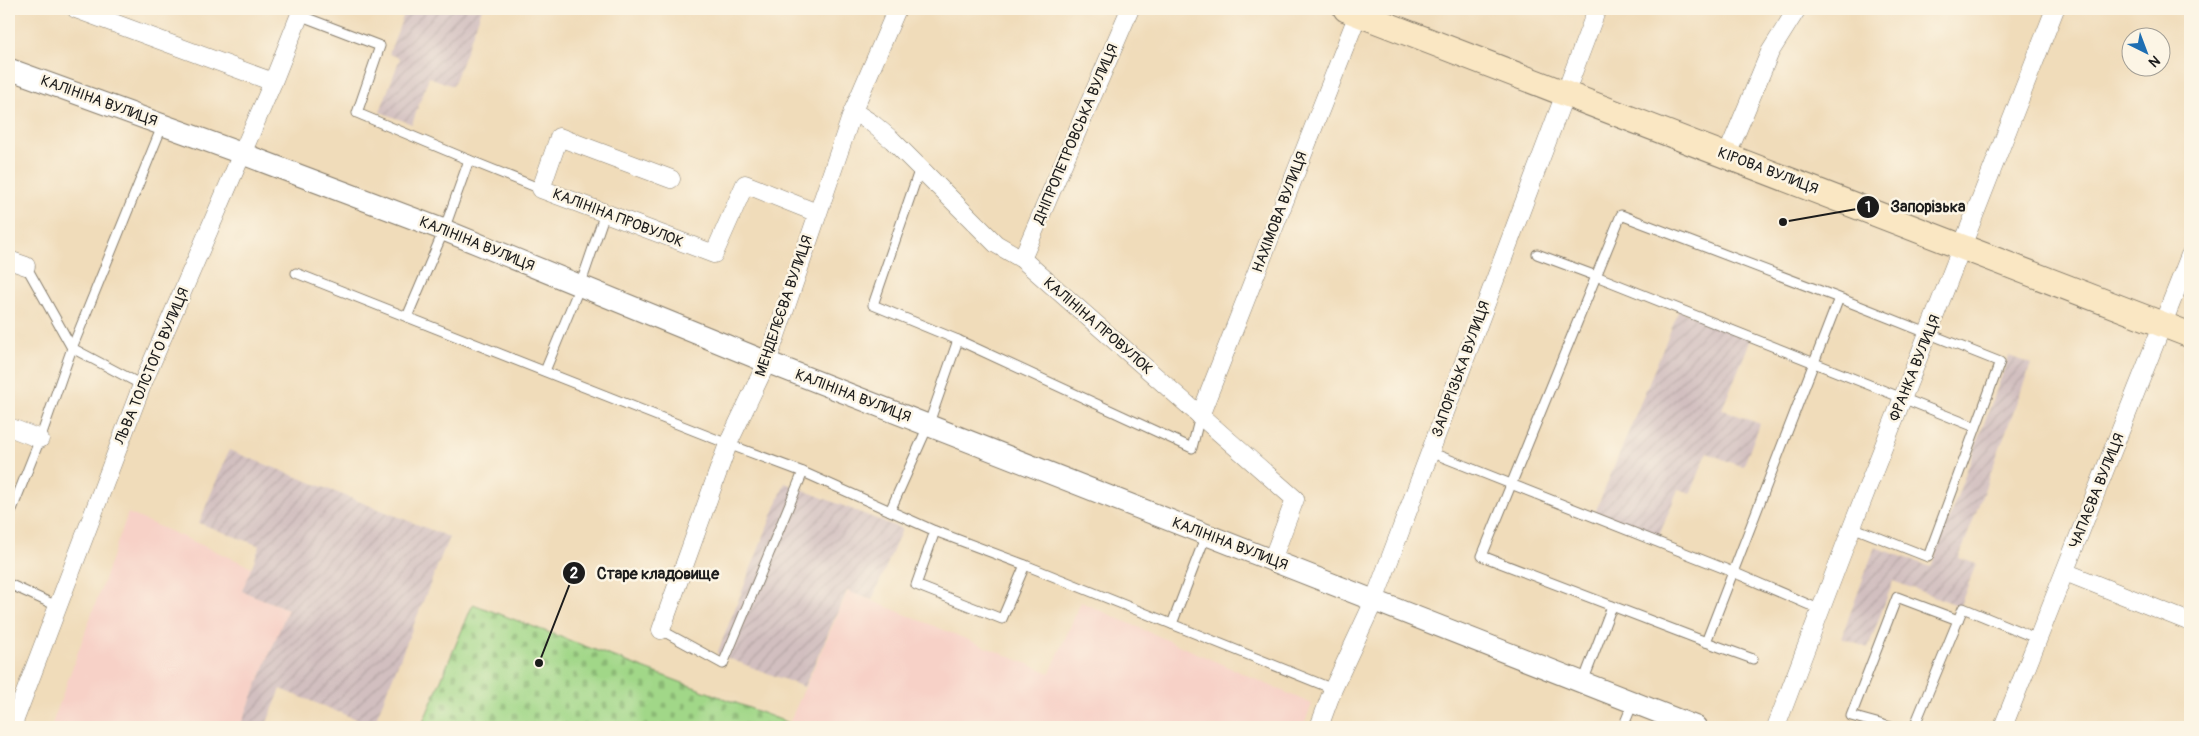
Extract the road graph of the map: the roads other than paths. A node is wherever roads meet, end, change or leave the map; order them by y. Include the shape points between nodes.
1 (76, 9) edge
2 (897, 9) edge
3 (1130, 9) edge
4 (1597, 9) edge
5 (1797, 9) edge
6 (2055, 9) edge
7 (1355, 10) edge
8 (300, 12) edge
9 (9, 69) edge
10 (274, 82) junction
11 (1564, 94) junction
12 (853, 111) junction
13 (163, 124) junction
14 (243, 154) junction
15 (1727, 155) junction
16 (469, 160) junction
17 (920, 168) junction
18 (671, 179) dead end
19 (542, 189) junction
20 (605, 213) junction
21 (816, 213) junction
22 (444, 230) junction
23 (1963, 247) junction
24 (1536, 254) dead end
25 (2190, 254) edge
26 (1022, 259) junction
27 (9, 260) edge
28 (26, 266) joint
29 (296, 273) dead end
30 (1596, 276) junction
31 (580, 286) junction
32 (1839, 298) junction
33 (408, 317) junction
34 (2162, 324) junction
35 (1927, 335) junction
36 (2190, 335) edge
37 (958, 340) junction
38 (72, 348) junction
39 (766, 362) junction
40 (1814, 364) junction
41 (545, 371) junction
42 (142, 385) junction
43 (1902, 398) junction
44 (1200, 416) junction
45 (928, 426) junction
46 (9, 427) edge
47 (1975, 427) junction
48 (40, 439) junction
49 (728, 444) junction
50 (1430, 452) junction
51 (803, 472) junction
52 (1510, 486) junction
53 (890, 511) junction
54 (9, 517) edge
55 (1852, 526) junction
56 (935, 531) junction
57 (1206, 535) junction
58 (1272, 560) junction
59 (1025, 565) junction
60 (1733, 572) junction
61 (2065, 572) junction
62 (9, 584) edge
63 (1374, 601) junction
64 (58, 606) junction
65 (1612, 606) junction
66 (1821, 610) junction
67 (1958, 620) junction
68 (2190, 622) edge
69 (1172, 624) junction
70 (661, 630) joint
71 (2038, 639) junction
72 (1706, 642) junction
73 (1753, 659) dead end
74 (1583, 682) junction
75 (1333, 689) junction
76 (1633, 703) junction
77 (12, 727) edge
78 (1319, 727) edge
79 (1623, 727) edge
80 (1696, 727) edge
81 (1776, 727) edge
82 (1891, 727) edge
83 (1914, 727) edge
84 (2004, 727) edge

1 - 10 street
2 - 12 street, МЕНДЕЛЄЄВА ВУЛИЦЯ
3 - 26 street, ДНІПРОПЕТРОВСЬКА ВУЛИЦЯ
4 - 11 street, ЗАПОРІЗЬКА ВУЛИЦЯ
5 - 15 street via 1770,52
6 - 23 street, ФРАНКА ВУЛИЦЯ
7 - 11 main road, КІРОВА ВУЛИЦЯ
7 - 44 street, НАХІМОВА ВУЛИЦЯ
8 - 10 street, ЛЬВА ТОЛСТОГО ВУЛИЦЯ
8 - 16 lane via 380,46 357,113
9 - 13 street, КАЛІНІНА ВУЛИЦЯ
10 - 14 street, ЛЬВА ТОЛСТОГО ВУЛИЦЯ
11 - 15 main road, КІРОВА ВУЛИЦЯ
11 - 50 street, ЗАПОРІЗЬКА ВУЛИЦЯ
12 - 17 street, КАЛІНІНА ПРОВУЛОК via 873,124
12 - 21 street, МЕНДЕЛЄЄВА ВУЛИЦЯ
13 - 14 street, КАЛІНІНА ВУЛИЦЯ
13 - 38 lane
14 - 22 street, КАЛІНІНА ВУЛИЦЯ
14 - 42 street, ЛЬВА ТОЛСТОГО ВУЛИЦЯ
15 - 23 main road, КІРОВА ВУЛИЦЯ
16 - 19 lane
16 - 22 lane
17 - 26 street, КАЛІНІНА ПРОВУЛОК via 996,244
17 - 37 lane via 873,306
18 - 19 street, КАЛІНІНА ПРОВУЛОК via 559,137
19 - 20 street, КАЛІНІНА ПРОВУЛОК
20 - 21 street, КАЛІНІНА ПРОВУЛОК via 714,254 745,184
20 - 31 lane
21 - 39 street, МЕНДЕЛЄЄВА ВУЛИЦЯ
22 - 31 street, КАЛІНІНА ВУЛИЦЯ
22 - 33 lane
23 - 34 main road, КІРОВА ВУЛИЦЯ
23 - 35 street, ФРАНКА ВУЛИЦЯ
24 - 30 lane
25 - 34 street, ЧАПАЄВА ВУЛИЦЯ
26 - 44 street, КАЛІНІНА ПРОВУЛОК
27 - 28 street
28 - 38 lane
29 - 33 lane
30 - 32 lane via 1622,215
30 - 40 lane
30 - 52 lane
31 - 39 street, КАЛІНІНА ВУЛИЦЯ
31 - 41 lane
32 - 35 lane
32 - 40 lane
33 - 41 lane
34 - 36 main road, КІРОВА ВУЛИЦЯ
34 - 61 street, ЧАПАЄВА ВУЛИЦЯ
35 - 43 street, ФРАНКА ВУЛИЦЯ
35 - 47 lane via 2000,362
37 - 44 lane via 1192,448
37 - 45 lane
38 - 42 lane
38 - 48 lane
39 - 45 street, КАЛІНІНА ВУЛИЦЯ
39 - 49 street, МЕНДЕЛЄЄВА ВУЛИЦЯ
40 - 43 lane
40 - 60 lane
41 - 49 lane
42 - 64 street, ЛЬВА ТОЛСТОГО ВУЛИЦЯ
43 - 47 lane
43 - 55 street, ФРАНКА ВУЛИЦЯ
44 - 58 street, КАЛІНІНА ПРОВУЛОК via 1296,499
45 - 53 lane
45 - 57 street, КАЛІНІНА ВУЛИЦЯ
46 - 48 street
47 - 55 lane via 1928,557
48 - 54 lane
49 - 51 lane
49 - 70 street, МЕНДЕЛЄЄВА ВУЛИЦЯ
50 - 52 lane
50 - 63 street, ЗАПОРІЗЬКА ВУЛИЦЯ
51 - 53 lane
51 - 70 lane via 724,664
52 - 60 lane
52 - 65 lane via 1482,556
53 - 56 lane
55 - 66 street, ФРАНКА ВУЛИЦЯ
56 - 59 lane
56 - 59 lane via 916,585 1002,619
57 - 58 street, КАЛІНІНА ВУЛИЦЯ
57 - 69 lane
58 - 63 street, КАЛІНІНА ВУЛИЦЯ
59 - 69 lane
60 - 66 lane
60 - 72 lane
61 - 68 street
61 - 71 street, ЧАПАЄВА ВУЛИЦЯ
62 - 64 lane
63 - 74 street, КАЛІНІНА ВУЛИЦЯ
63 - 75 street, ЗАПОРІЗЬКА ВУЛИЦЯ
64 - 77 street, ЛЬВА ТОЛСТОГО ВУЛИЦЯ
65 - 72 lane
65 - 74 lane
66 - 81 street, ФРАНКА ВУЛИЦЯ
67 - 71 lane via 1962,608
67 - 82 lane via 1897,598 1851,716
67 - 83 lane
69 - 75 lane
71 - 84 street, ЧАПАЄВА ВУЛИЦЯ
72 - 73 lane
74 - 76 street, КАЛІНІНА ВУЛИЦЯ
75 - 78 street, ЗАПОРІЗЬКА ВУЛИЦЯ
76 - 79 lane
76 - 80 street, КАЛІНІНА ВУЛИЦЯ

